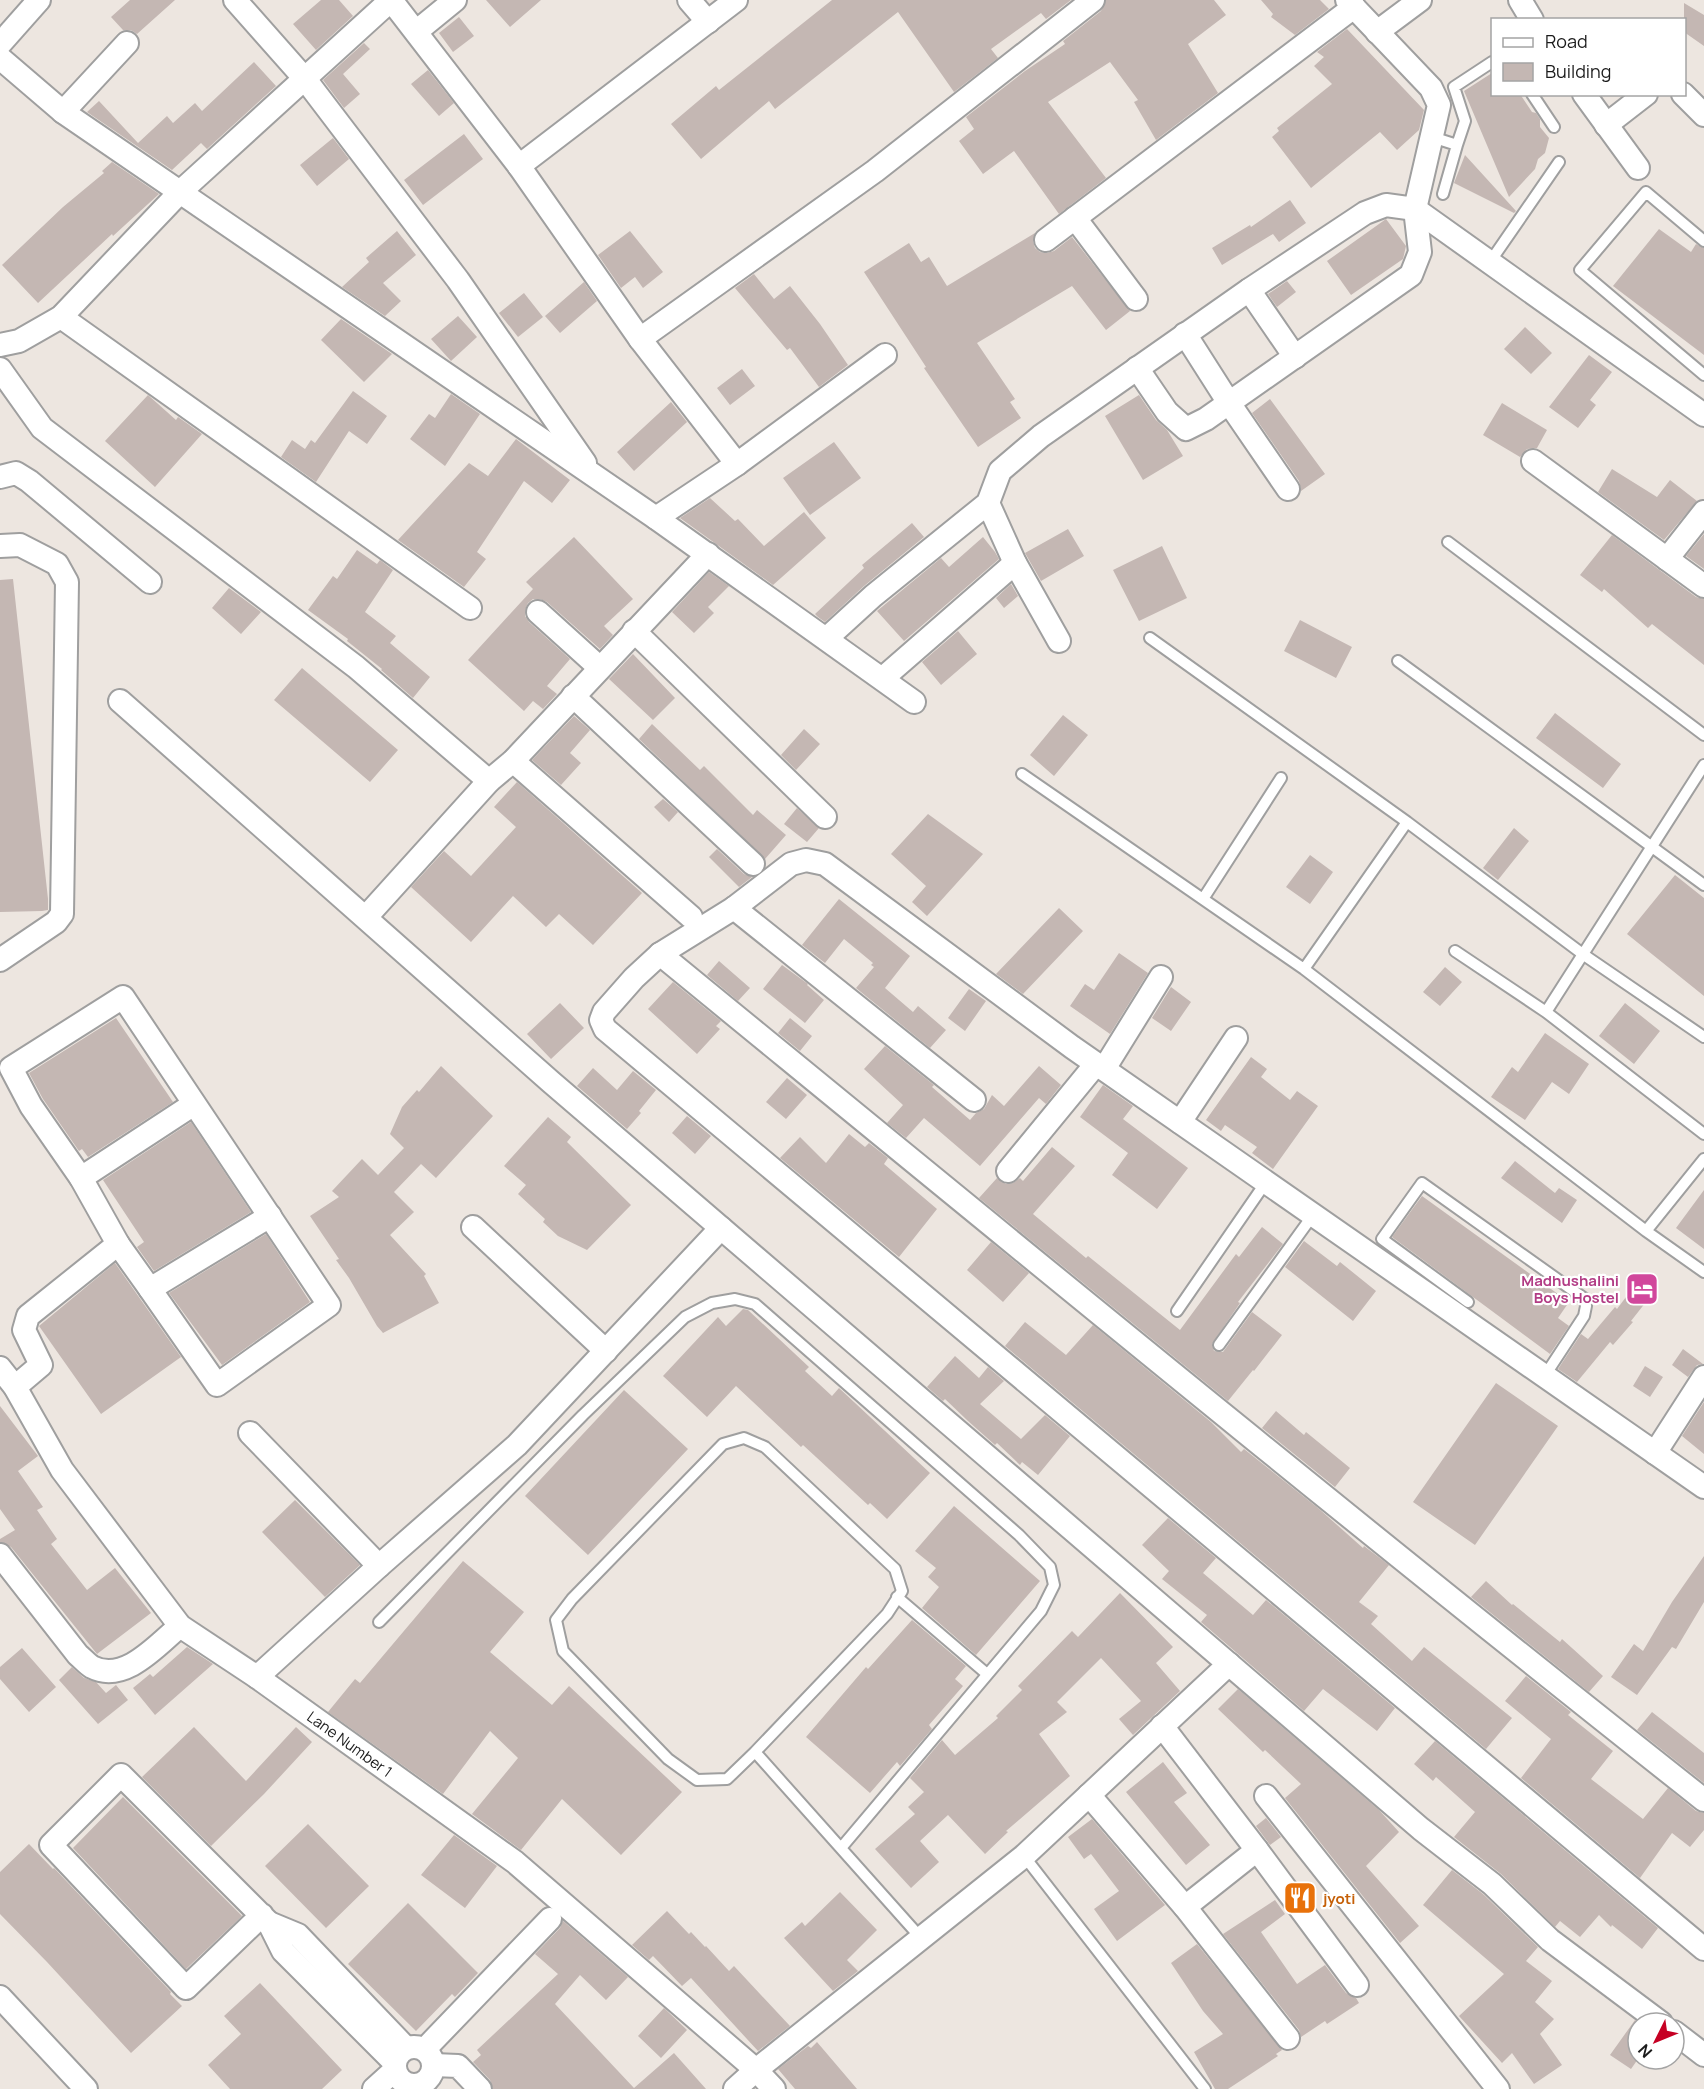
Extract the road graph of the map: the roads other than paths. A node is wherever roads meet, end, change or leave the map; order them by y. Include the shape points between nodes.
1 (39, 0) edge
2 (235, 0) edge
3 (455, 0) edge
4 (689, 0) edge
5 (736, 0) edge
6 (1093, 0) edge
7 (1420, 0) edge
8 (1520, 0) edge
9 (1351, 3) edge
10 (1532, 18) edge
11 (708, 22) junction
12 (417, 31) junction
13 (1377, 32) junction
14 (127, 43) dead end
15 (0, 44) edge
16 (1491, 64) edge
17 (4, 70) edge
18 (305, 79) junction
19 (1533, 96) edge
20 (1585, 96) edge
21 (1643, 96) edge
22 (1685, 96) edge
23 (63, 112) junction
24 (1704, 115) edge
25 (1606, 125) junction
26 (1554, 127) dead end
27 (1432, 137) junction
28 (1457, 146) junction
29 (1558, 162) dead end
30 (519, 166) junction
31 (1638, 168) dead end
32 (180, 192) junction
33 (1443, 194) dead end
34 (1415, 208) junction
35 (1075, 218) junction
36 (1046, 240) dead end
37 (1704, 241) edge
38 (1490, 262) junction
39 (1249, 290) junction
40 (1136, 299) dead end
41 (61, 317) junction
42 (1185, 334) junction
43 (639, 339) junction
44 (0, 345) edge
45 (885, 355) dead end
46 (1295, 357) junction
47 (1137, 368) junction
48 (0, 369) edge
49 (1704, 375) edge
50 (1229, 403) junction
51 (1704, 414) edge
52 (1533, 461) dead end
53 (737, 464) junction
54 (593, 475) junction
55 (0, 477) edge
56 (1288, 489) dead end
57 (988, 503) junction
58 (1704, 512) edge
59 (656, 518) junction
60 (1448, 542) dead end
61 (0, 546) edge
62 (708, 554) junction
63 (1666, 559) junction
64 (1015, 563) junction
65 (150, 582) dead end
66 (1704, 586) edge
67 (470, 608) dead end
68 (538, 612) dead end
69 (634, 632) junction
70 (827, 638) junction
71 (1150, 638) dead end
72 (1059, 641) dead end
73 (1398, 661) dead end
74 (600, 668) junction
75 (883, 678) junction
76 (573, 696) junction
77 (120, 702) dead end
78 (914, 702) dead end
79 (1704, 735) edge
80 (513, 761) junction
81 (1704, 765) edge
82 (1022, 774) dead end
83 (1281, 778) dead end
84 (489, 781) junction
85 (825, 817) dead end
86 (1407, 822) junction
87 (1653, 846) junction
88 (753, 864) dead end
89 (1704, 885) edge
90 (1203, 899) junction
91 (734, 908) junction
92 (366, 916) junction
93 (690, 917) dead end
94 (1455, 951) dead end
95 (660, 954) junction
96 (1584, 955) junction
97 (0, 960) edge
98 (1304, 969) junction
99 (1161, 976) dead end
100 (1546, 1012) junction
101 (1704, 1037) edge
102 (1236, 1038) dead end
103 (1100, 1066) junction
104 (974, 1100) dead end
105 (194, 1104) junction
106 (1180, 1122) junction
107 (1704, 1134) edge
108 (1704, 1159) edge
109 (1008, 1171) dead end
110 (81, 1178) junction
111 (1266, 1182) junction
112 (1313, 1215) junction
113 (270, 1216) junction
114 (473, 1227) dead end
115 (721, 1228) junction
116 (1646, 1231) junction
117 (118, 1244) junction
118 (1704, 1272) edge
119 (150, 1289) junction
120 (1468, 1302) dead end
121 (1177, 1311) dead end
122 (1219, 1345) dead end
123 (606, 1351) junction
124 (0, 1368) edge
125 (1544, 1377) junction
126 (1704, 1377) edge
127 (15, 1387) junction
128 (250, 1433) dead end
129 (1655, 1452) junction
130 (1704, 1487) edge
131 (0, 1555) edge
132 (379, 1566) junction
133 (897, 1597) junction
134 (379, 1622) dead end
135 (180, 1626) junction
136 (1229, 1664) junction
137 (987, 1674) junction
138 (257, 1677) junction
139 (1162, 1726) junction
140 (755, 1752) junction
141 (1089, 1795) junction
142 (1266, 1796) dead end
143 (1704, 1800) edge
144 (841, 1848) junction
145 (1257, 1850) junction
146 (1024, 1856) junction
147 (1185, 1907) junction
148 (265, 1919) junction
149 (550, 1919) dead end
150 (921, 1938) junction
151 (1704, 1949) edge
152 (1357, 1985) dead end
153 (0, 1997) edge
154 (1645, 2011) edge
155 (1288, 2038) dead end
156 (1686, 2041) edge
157 (1704, 2055) edge
158 (411, 2059) junction
159 (756, 2070) junction
160 (412, 2087) edge
161 (86, 2089) edge
162 (374, 2089) edge
163 (480, 2089) edge
164 (735, 2089) edge
165 (774, 2089) edge
166 (1205, 2089) edge
167 (1498, 2089) edge

1 - 15 street
2 - 18 street
3 - 12 street
4 - 11 street
5 - 11 street
6 - 43 street via 875,171
7 - 13 street
8 - 10 street
9 - 13 street
9 - 35 street
11 - 30 street
12 - 18 street via 391,0
12 - 30 street
13 - 27 street via 1431,88 1439,105
14 - 23 street
16 - 28 lane via 1454,87 1465,121
17 - 23 street
18 - 32 street
18 - 54 street via 458,280
19 - 26 lane
20 - 25 street
21 - 25 street
22 - 24 street
23 - 32 street
25 - 31 street
27 - 28 lane
27 - 34 street
28 - 33 lane
29 - 38 lane
30 - 43 street
32 - 41 street
32 - 54 street
34 - 38 street
34 - 39 street via 1386,205 1365,213
34 - 46 street via 1420,252 1411,275
35 - 36 street
35 - 40 street
37 - 49 lane via 1646,192 1580,270
38 - 51 street
39 - 42 street
39 - 46 street
41 - 44 street via 20,341
41 - 67 street
42 - 47 street
42 - 50 street
43 - 53 street
45 - 53 street
46 - 50 street
47 - 50 street via 1167,412 1186,429
47 - 57 street via 1041,436 1000,471
48 - 84 street via 42,428 356,668
50 - 56 street
52 - 63 street
53 - 59 street
54 - 59 street
55 - 65 street via 16,473 29,481
57 - 64 street
57 - 70 street
58 - 63 street
59 - 62 street
60 - 79 lane
61 - 97 street via 20,544 57,564 67,582 62,914
62 - 69 street
62 - 70 street
63 - 66 street
64 - 72 street
64 - 75 street
68 - 74 street
69 - 74 street
69 - 85 street
70 - 75 street
71 - 86 lane
73 - 87 lane
74 - 76 street
75 - 78 street
76 - 80 street
76 - 88 street
77 - 92 street
80 - 84 street
80 - 93 street
81 - 87 lane
82 - 90 lane
83 - 90 lane
84 - 92 street
86 - 96 lane
86 - 98 lane
87 - 89 lane
87 - 96 lane
90 - 98 lane
91 - 95 street
91 - 103 street via 791,864 806,860 825,864
91 - 104 street
92 - 115 street
94 - 100 lane
95 - 143 street via 1238,1428
95 - 151 street via 604,1012 605,1029
96 - 100 lane
96 - 101 lane
98 - 116 lane
99 - 103 street
100 - 107 lane
102 - 106 street
103 - 106 street
103 - 109 street
105 - 110 street
105 - 110 street via 123,998 10,1068
105 - 113 street
106 - 111 street
108 - 116 lane
110 - 117 street
111 - 112 street
111 - 121 lane
112 - 122 lane
112 - 125 street
113 - 119 street
113 - 119 street via 329,1305 217,1385
114 - 123 street
115 - 123 street
115 - 136 street
116 - 118 lane
117 - 119 street
117 - 127 street via 28,1316 24,1330 41,1365
120 - 125 lane via 1382,1239 1422,1184 1585,1299 1584,1316
123 - 132 street via 517,1446
124 - 127 street, Lane Number 1
125 - 129 street
126 - 129 street
127 - 135 street, Lane Number 1 via 62,1470
128 - 132 street
129 - 130 street
131 - 135 street via 78,1655 93,1667 122,1670
132 - 138 street
133 - 137 lane
133 - 140 lane via 887,1614
133 - 140 lane via 902,1591 895,1569 765,1447 744,1438 723,1444 556,1620 563,1651 668,1759 697,1780 727,1779
134 - 137 lane via 685,1317 712,1303 735,1299 754,1304 1019,1535 1050,1567 1054,1585 1041,1611
135 - 138 street, Lane Number 1
136 - 139 street
136 - 154 street via 1421,1829 1492,1884 1550,1940
137 - 144 lane
138 - 159 street, Lane Number 1 via 515,1862
139 - 141 street
139 - 145 street
140 - 144 lane
141 - 146 street
141 - 147 street
142 - 167 street
144 - 150 lane
145 - 147 street
145 - 152 street
146 - 150 street
146 - 166 lane
147 - 155 street
148 - 148 street via 121,1775 51,1845 186,1988
148 - 158 street
149 - 158 street
150 - 159 street
153 - 161 street
156 - 157 street
158 - 160 street via 430,2077
158 - 162 street
158 - 163 street via 458,2066
159 - 164 street
159 - 165 street, Lane Number 1

